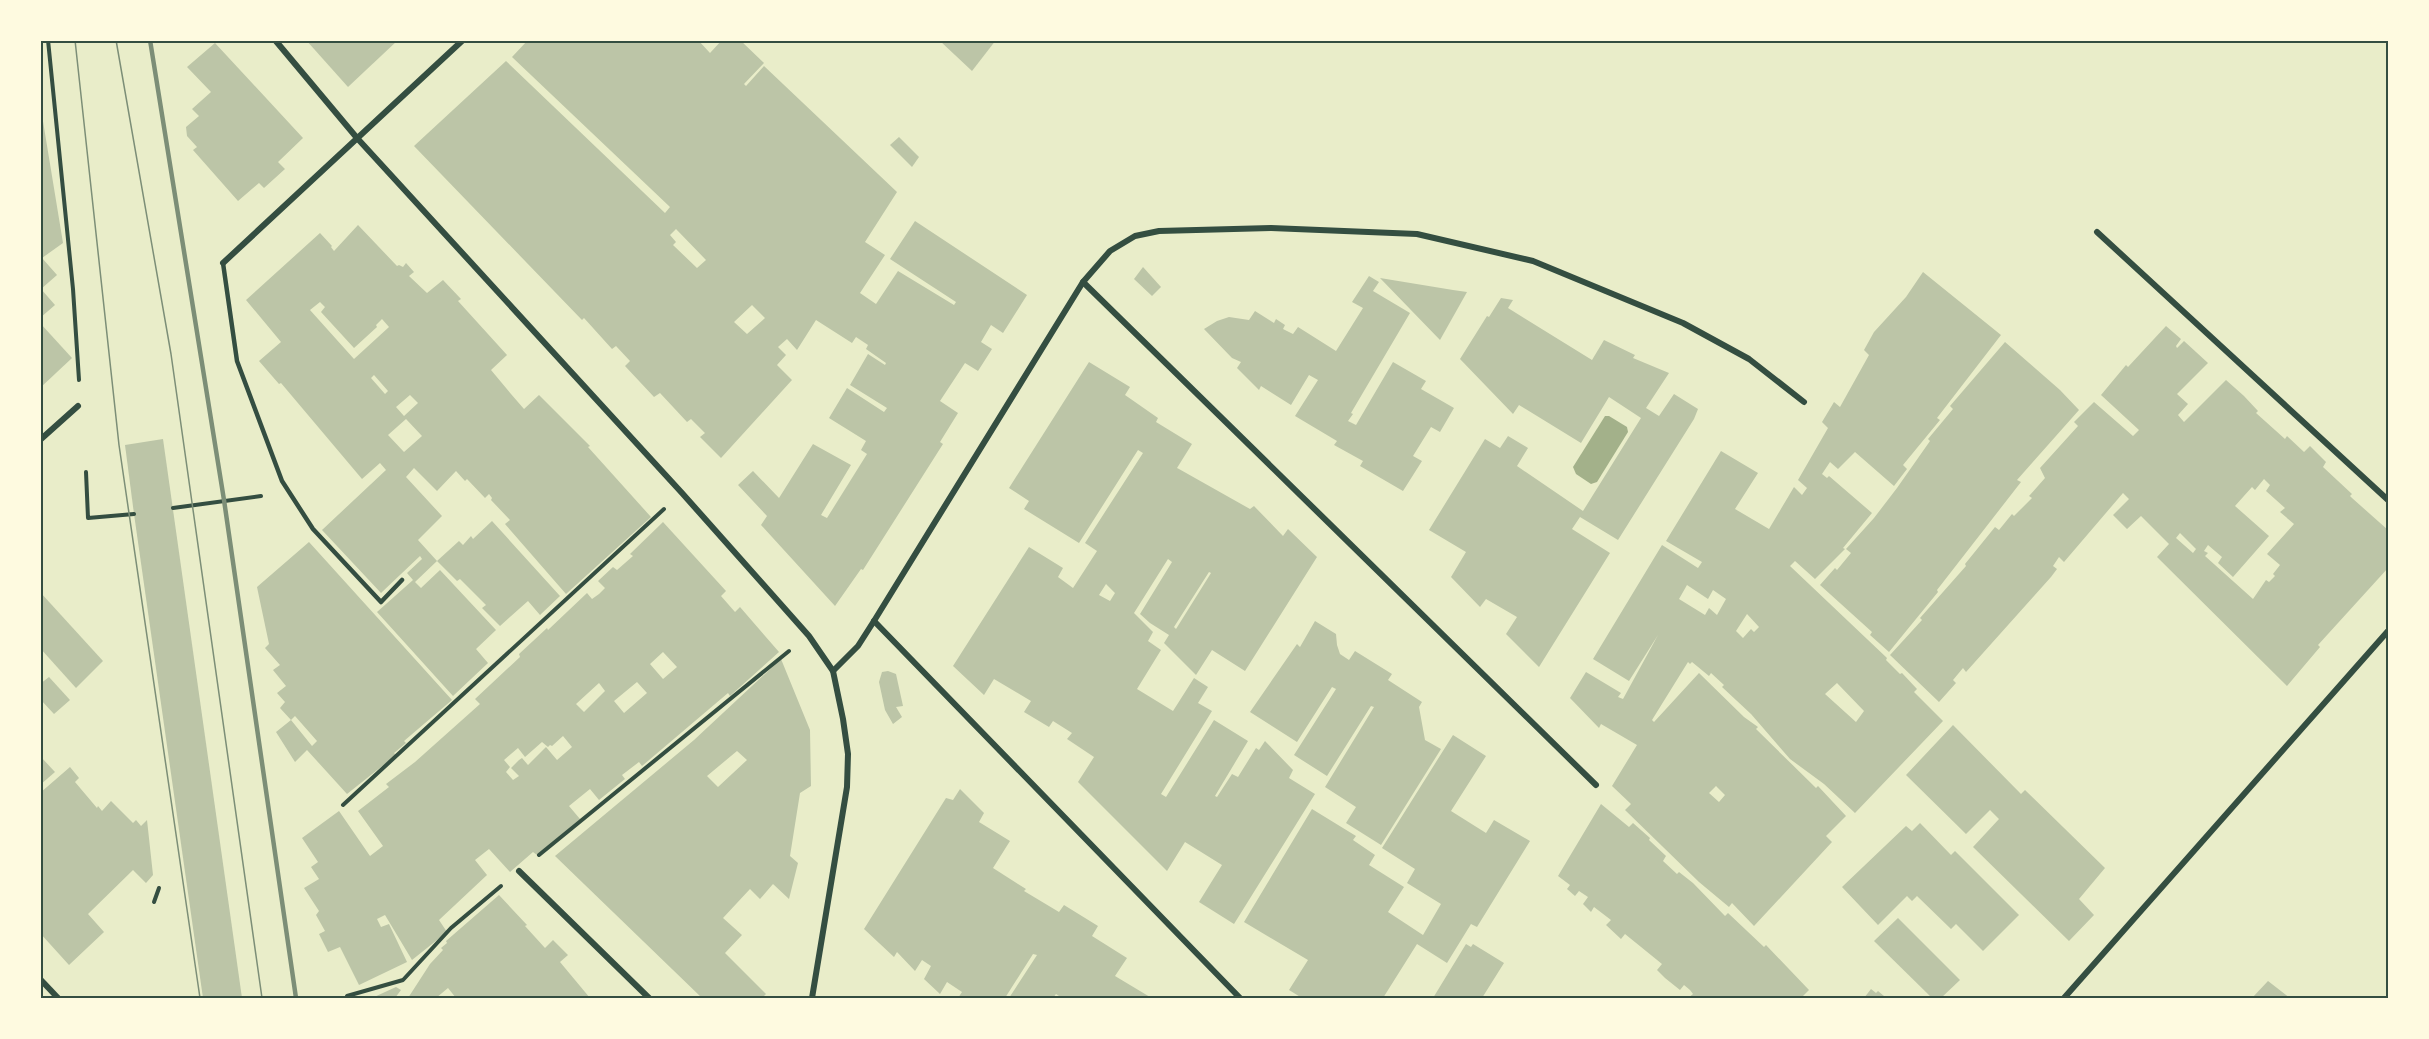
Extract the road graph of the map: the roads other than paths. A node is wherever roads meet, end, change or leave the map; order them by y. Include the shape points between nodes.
1 (275, 40) edge
2 (463, 40) edge
3 (357, 138) junction
4 (2097, 232) dead end
5 (223, 263) joint
6 (1083, 282) junction
7 (1804, 402) dead end
8 (78, 406) road end
9 (40, 440) edge
10 (2388, 500) edge
11 (402, 580) dead end
12 (874, 621) junction
13 (2388, 631) edge
14 (833, 671) junction
15 (1596, 785) dead end
16 (519, 871) road end
17 (40, 979) edge
18 (58, 999) edge
19 (649, 999) edge
20 (812, 999) edge
21 (1240, 999) edge
22 (2064, 999) edge

1 - 3 street
2 - 3 street
3 - 5 street
3 - 14 street via 682,492 809,636
4 - 10 street
5 - 11 lane via 237,361 282,481 314,529 381,602
6 - 7 street via 1110,251 1135,236 1159,231 1271,228 1417,234 1533,261 1683,323 1749,359
6 - 12 street
6 - 15 street
8 - 9 street
12 - 14 street via 858,646
12 - 21 street
13 - 22 street
14 - 20 street via 848,754 847,787
16 - 19 street
17 - 18 street

